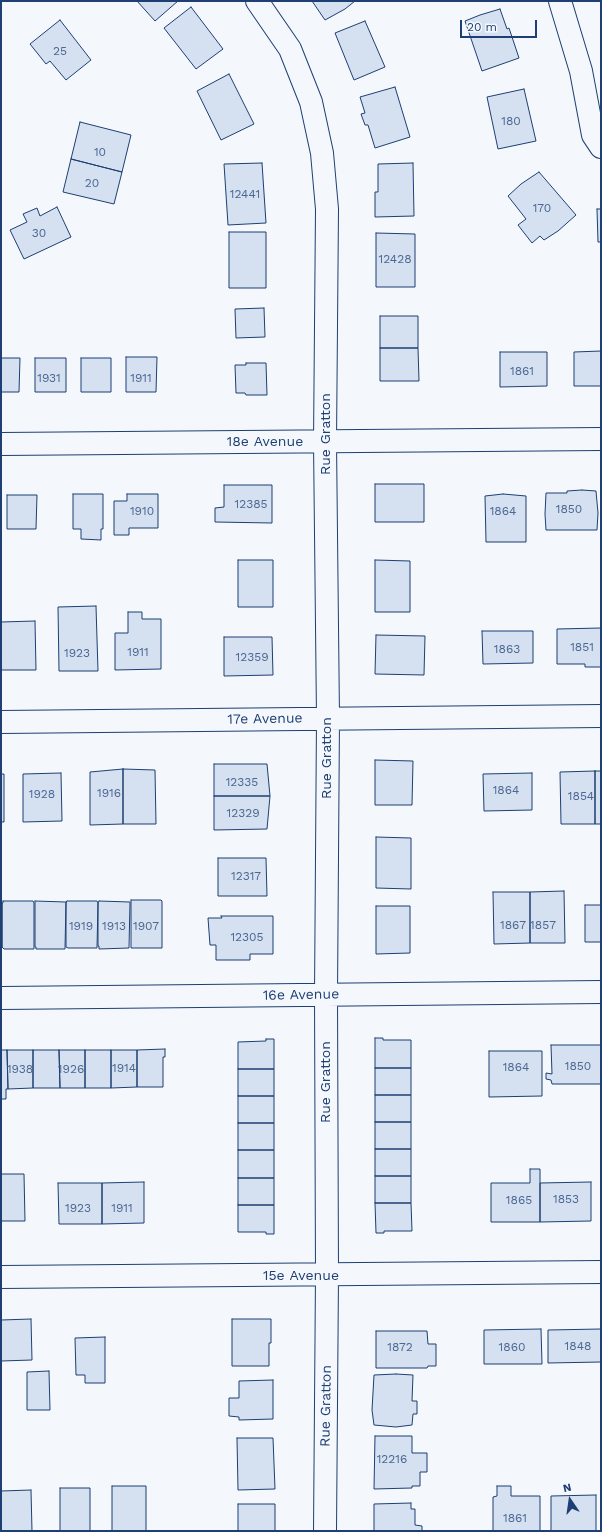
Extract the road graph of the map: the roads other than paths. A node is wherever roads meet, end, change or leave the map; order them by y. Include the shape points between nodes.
1 (257, 1) edge
2 (560, 1) edge
3 (601, 147) edge
4 (601, 439) edge
5 (325, 442) junction
6 (1, 444) edge
7 (601, 716) edge
8 (328, 718) junction
9 (1, 722) edge
10 (601, 992) edge
11 (326, 995) junction
12 (1, 998) edge
13 (601, 1272) edge
14 (327, 1276) junction
15 (1, 1277) edge
16 (324, 1531) edge

1 - 5 street, Rue Gratton via 290,49 310,102 322,152 328,209
2 - 3 street via 581,71 593,135
4 - 5 street, 18e Avenue
5 - 6 street, 18e Avenue
5 - 8 street, Rue Gratton
7 - 8 street, 17e Avenue
8 - 9 street, 17e Avenue
8 - 11 street, Rue Gratton
10 - 11 street, 16e Avenue
11 - 12 street, 16e Avenue
11 - 14 street, Rue Gratton
13 - 14 street, 15e Avenue
14 - 15 street, 15e Avenue
14 - 16 street, Rue Gratton

